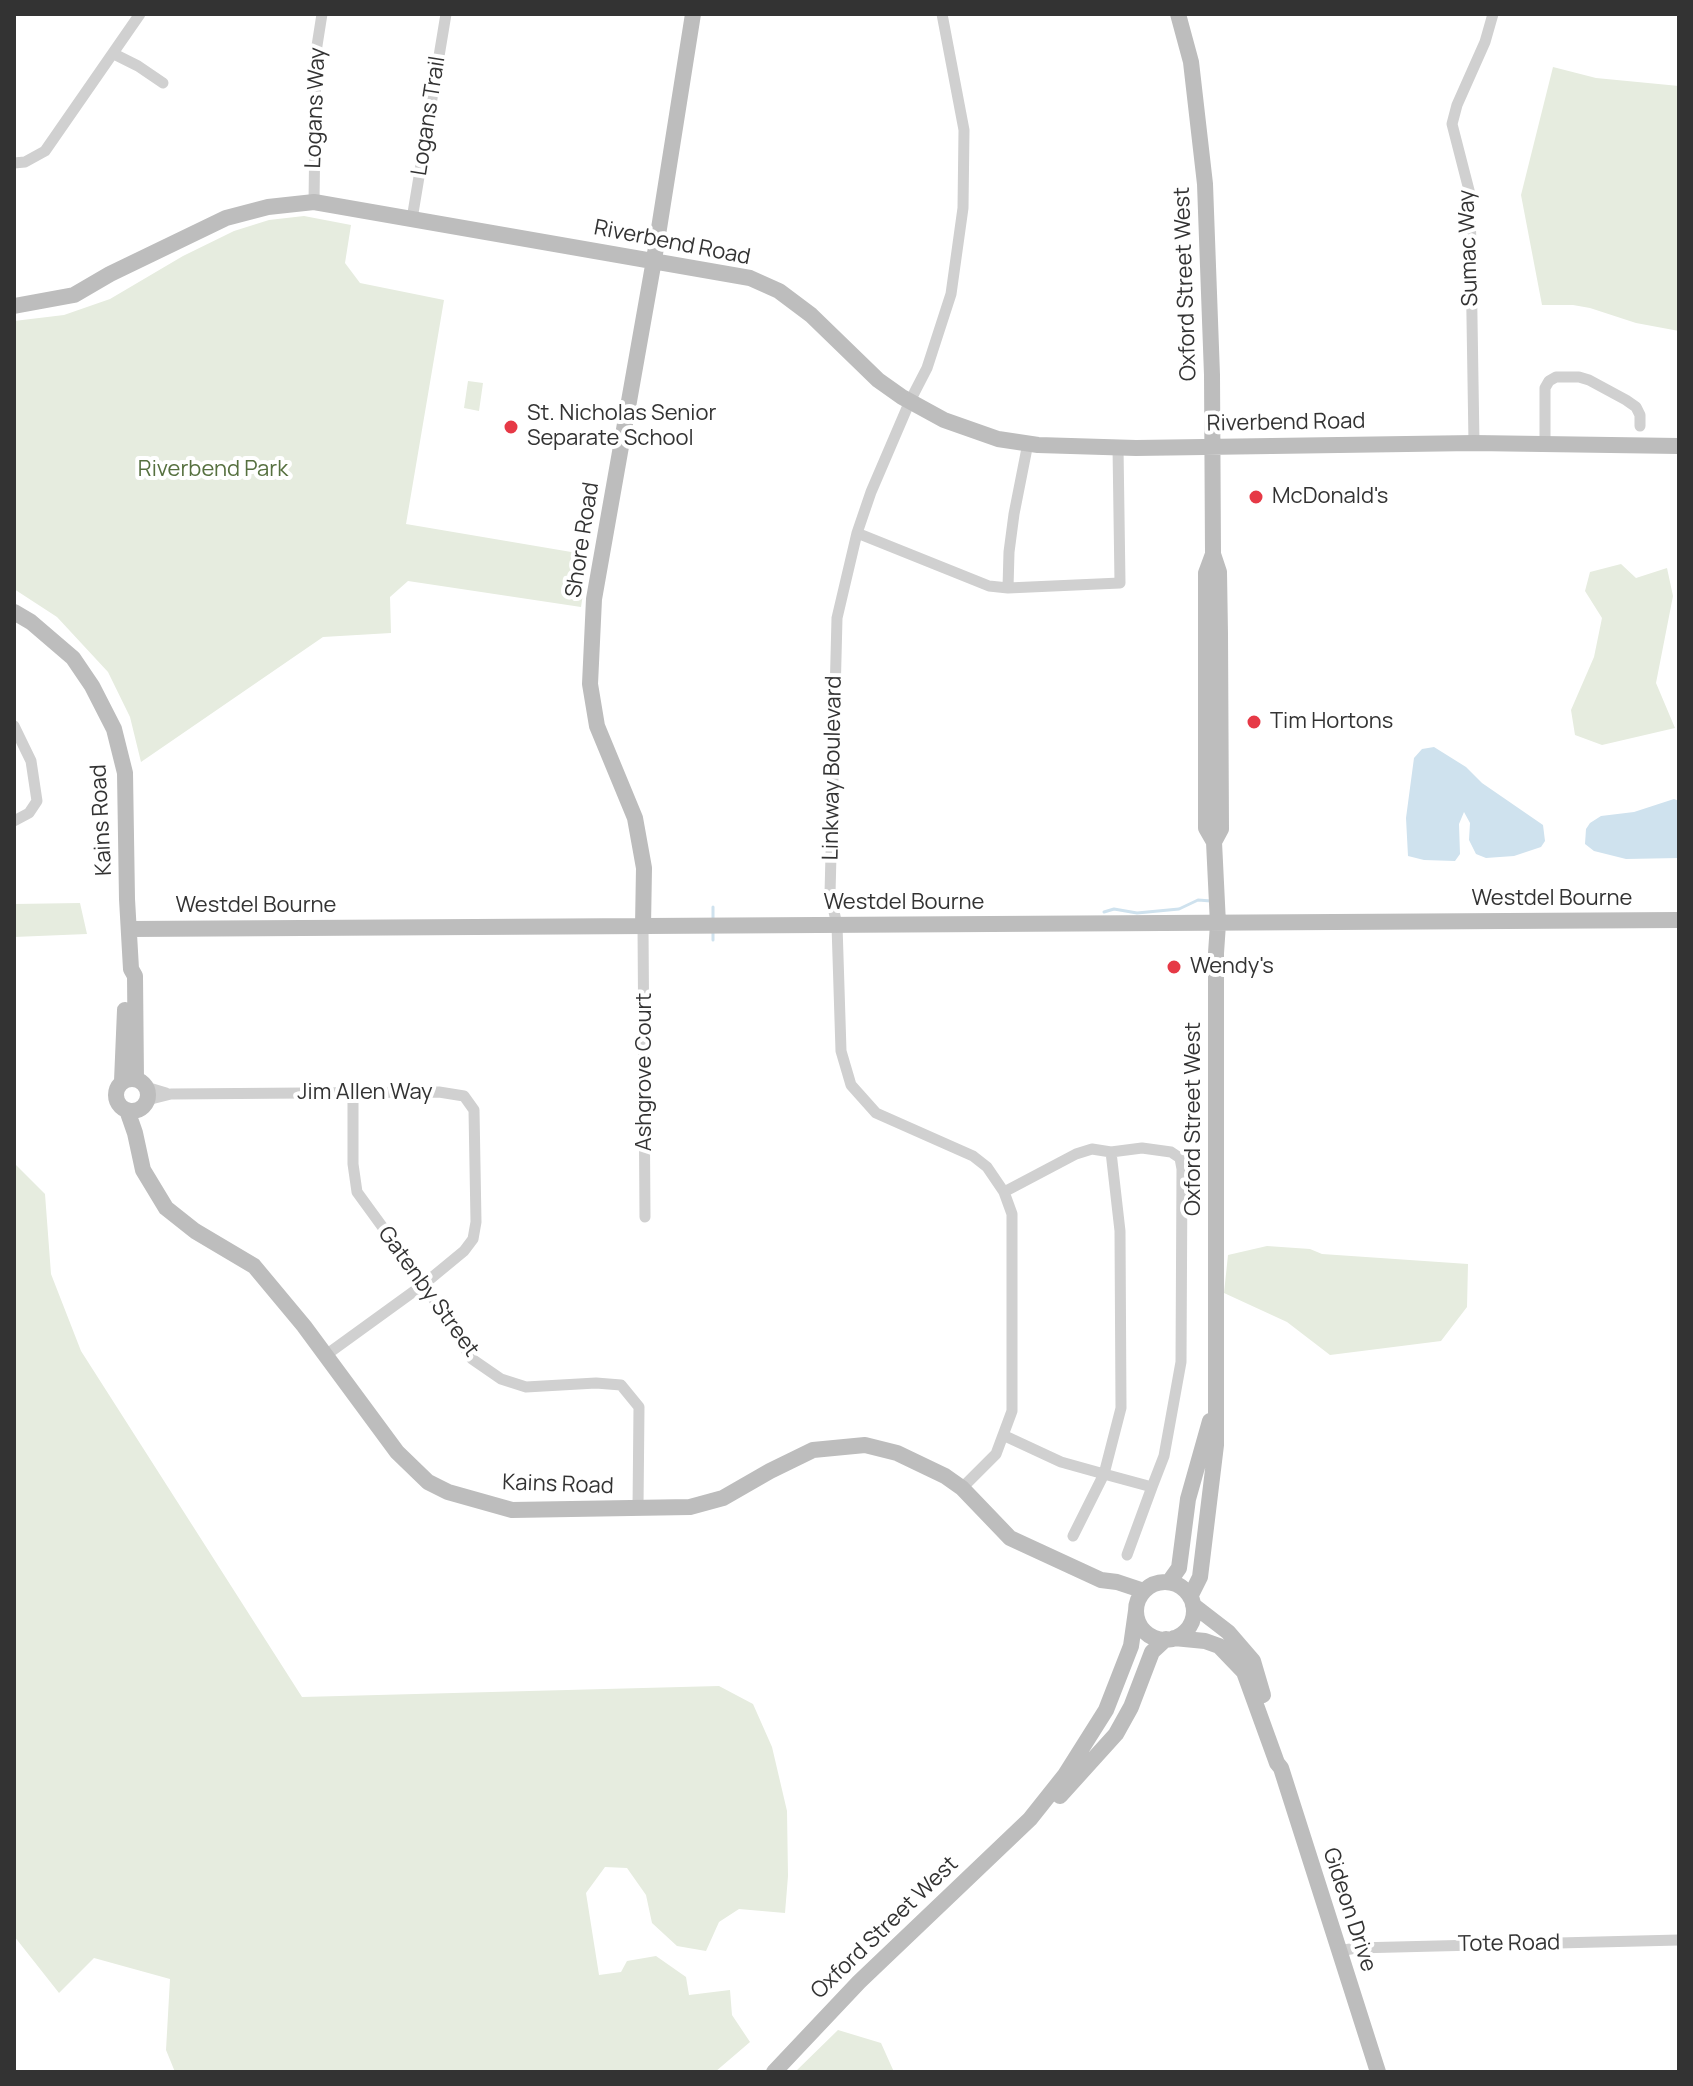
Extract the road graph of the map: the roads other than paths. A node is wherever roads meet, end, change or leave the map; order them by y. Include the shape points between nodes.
1 (140, 14) edge
2 (322, 14) edge
3 (446, 14) edge
4 (693, 14) edge
5 (942, 14) edge
6 (1181, 14) edge
7 (1493, 14) edge
8 (114, 54) junction
9 (163, 83) dead end
10 (14, 163) edge
11 (314, 202) junction
12 (412, 219) junction
13 (654, 260) junction
14 (14, 306) edge
15 (910, 401) junction
16 (1640, 426) dead end
17 (1028, 443) junction
18 (1474, 443) junction
19 (1545, 444) junction
20 (1213, 446) junction
21 (1679, 446) edge
22 (1118, 447) junction
23 (857, 533) junction
24 (1008, 588) junction
25 (14, 612) edge
26 (14, 726) edge
27 (14, 821) edge
28 (1679, 920) edge
29 (1218, 924) junction
30 (837, 925) junction
31 (643, 926) junction
32 (130, 929) junction
33 (136, 1094) junction
34 (353, 1094) junction
35 (1111, 1152) junction
36 (1004, 1192) junction
37 (645, 1217) dead end
38 (424, 1284) junction
39 (326, 1355) junction
40 (1215, 1396) junction
41 (1005, 1436) junction
42 (1104, 1474) junction
43 (1152, 1487) junction
44 (962, 1488) junction
45 (638, 1508) junction
46 (1073, 1536) dead end
47 (1127, 1555) dead end
48 (1169, 1582) junction
49 (1192, 1601) junction
50 (1139, 1602) junction
51 (1170, 1639) junction
52 (1277, 1763) junction
53 (1030, 1819) junction
54 (1679, 1940) edge
55 (1339, 1951) junction
56 (774, 2072) edge
57 (1378, 2072) edge

1 - 8 street
2 - 11 street, Logans Way via 316,52
3 - 12 street, Logans Trail
4 - 13 street, Shore Road
5 - 15 street, Linkway Boulevard via 964,130 963,208 951,294 927,368
6 - 20 street, Oxford Street West via 1205,184
7 - 18 street, Sumac Way via 1452,124 1470,194
8 - 9 street
8 - 10 street via 45,151
11 - 12 street, Riverbend Road
11 - 14 street, Riverbend Road via 226,218 74,295
12 - 13 street, Riverbend Road
13 - 15 street, Riverbend Road via 740,276 779,291 878,380
13 - 31 street, Shore Road via 594,599 590,684 597,726 635,818 644,868
15 - 17 street, Riverbend Road via 968,430
15 - 23 street, Linkway Boulevard
16 - 19 street via 1636,407 1626,400 1589,380 1556,377 1545,388
17 - 22 street, Riverbend Road
17 - 24 street via 1012,527
18 - 19 street, Riverbend Road
18 - 20 street, Riverbend Road
19 - 21 street, Riverbend Road
20 - 22 street, Riverbend Road
20 - 29 street, Oxford Street West via 1213,554 1206,573 1206,828 1214,842
22 - 24 street via 1120,583
23 - 24 street via 989,586
23 - 30 street, Linkway Boulevard via 836,637 830,894
25 - 32 street, Kains Road via 73,658 114,729 125,773
26 - 27 street via 31,761 37,801
28 - 29 street, Westdel Bourne
29 - 30 street, Westdel Bourne
29 - 40 street, Oxford Street West
30 - 31 street, Westdel Bourne
30 - 36 street, Linkway Boulevard via 841,1051 851,1085 876,1113 973,1156
31 - 32 street, Westdel Bourne
31 - 37 street, Ashgrove Court
32 - 33 street, Kains Road via 131,969 126,978
33 - 34 street, Jim Allen Way
33 - 39 street, Kains Road via 135,1133 143,1170 166,1208 254,1266
34 - 38 street, Gatenby Street via 357,1192
34 - 38 street, Jim Allen Way via 439,1092 464,1096 474,1110 473,1239
35 - 36 street via 1092,1149 1076,1154
35 - 42 street via 1120,1231 1121,1408
35 - 43 street via 1161,1149 1180,1158 1182,1169 1181,1362 1164,1456
36 - 41 street, Linkway Boulevard via 1012,1214 1012,1411
38 - 39 street, Jim Allen Way
38 - 45 street, Gatenby Street via 472,1359 501,1379 526,1387 621,1385 639,1407
39 - 45 street, Kains Road via 397,1452 428,1482 448,1492 512,1510
40 - 48 street, Oxford Street West via 1188,1499 1179,1568
40 - 49 street, Oxford Street West via 1209,1512
41 - 42 street via 1061,1462
41 - 44 street, Linkway Boulevard via 996,1454
42 - 43 street
42 - 46 street
43 - 47 street
44 - 45 street, Kains Road via 897,1453 846,1445 813,1450 723,1498 690,1507
44 - 50 street, Kains Road via 1010,1538 1101,1580 1117,1582
48 - 49 street
48 - 50 street via 1155,1584
49 - 51 street via 1188,1628
49 - 52 street, Gideon Drive via 1253,1661 1271,1720
50 - 51 street via 1142,1628
50 - 53 street, Oxford Street West via 1131,1646 1106,1710
51 - 52 street, Gideon Drive via 1219,1646 1244,1672
51 - 53 street, Oxford Street West via 1152,1652 1116,1734 1051,1805
52 - 55 street, Gideon Drive
53 - 56 street, Oxford Street West via 859,1982
54 - 55 street, Tote Road
55 - 57 street, Gideon Drive

